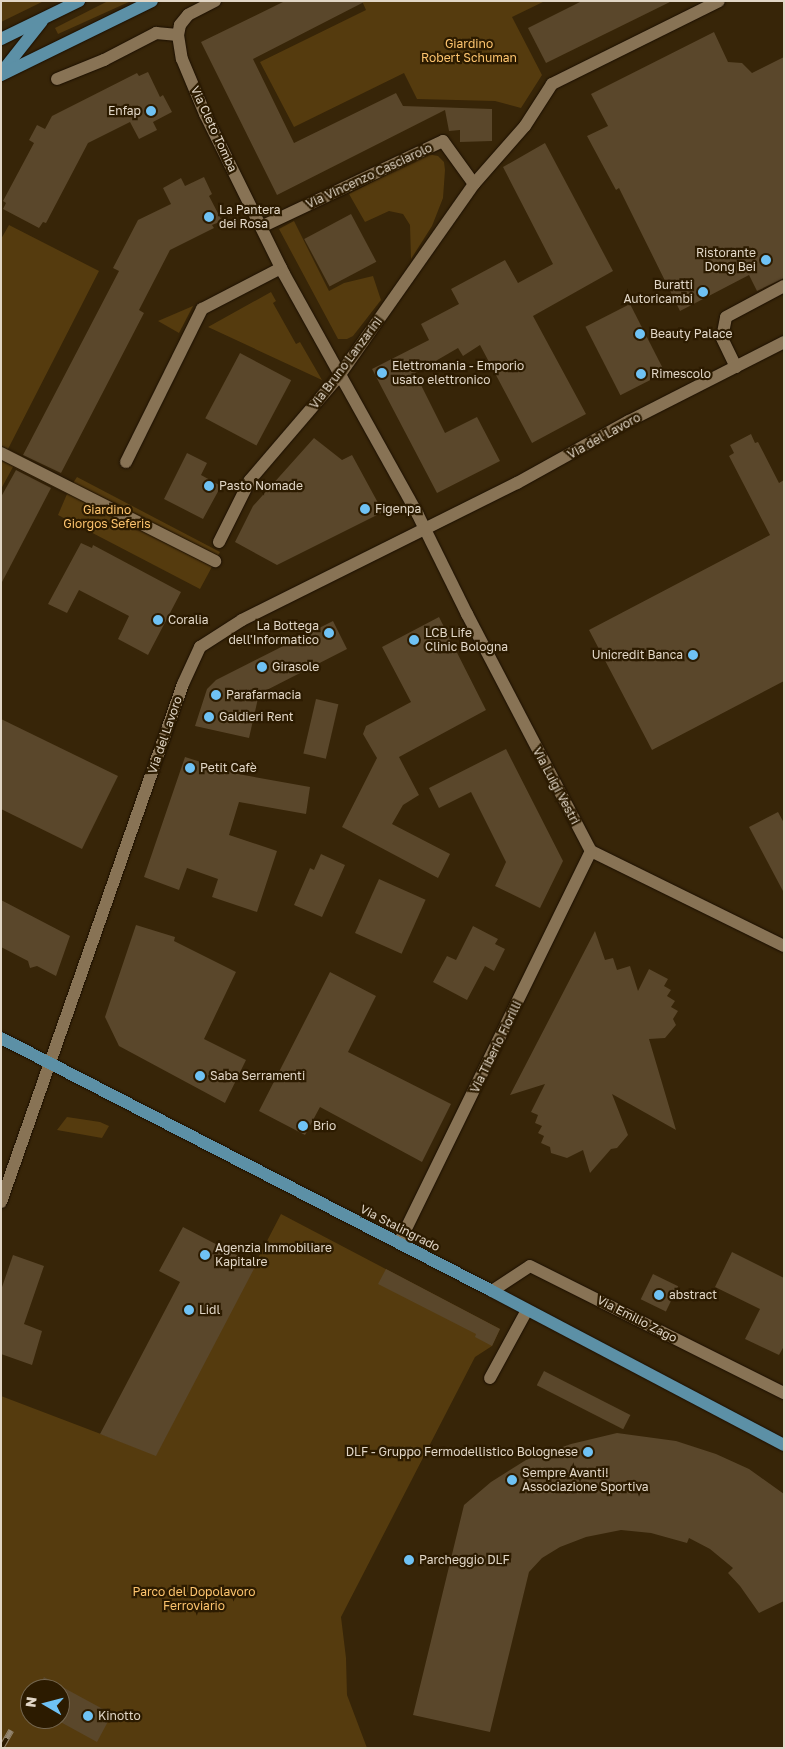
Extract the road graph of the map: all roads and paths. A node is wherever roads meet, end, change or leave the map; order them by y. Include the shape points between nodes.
1 (80, 1) edge
2 (152, 1) edge
3 (215, 1) edge
4 (719, 1) edge
5 (44, 19) junction
6 (178, 36) junction
7 (1, 39) edge
8 (1, 74) edge
9 (57, 79) dead end
10 (474, 184) junction
11 (260, 227) junction
12 (282, 268) junction
13 (784, 286) edge
14 (784, 342) edge
15 (736, 366) junction
16 (339, 376) junction
17 (1, 453) edge
18 (126, 462) dead end
19 (424, 529) junction
20 (219, 542) dead end
21 (215, 561) dead end
22 (591, 851) junction
23 (784, 946) edge
24 (1, 1038) edge
25 (50, 1063) junction
26 (1, 1202) edge
27 (399, 1243) junction
28 (492, 1291) junction
29 (527, 1310) junction
30 (490, 1378) dead end
31 (784, 1393) edge
32 (784, 1445) edge

1 - 5 main road
2 - 8 main road
3 - 6 street via 188,15 180,25
4 - 10 street via 552,84 525,126
5 - 7 main road
5 - 8 main road
6 - 9 street via 156,33 104,60
6 - 11 street, Via Cleto Tomba via 180,53 205,114
10 - 11 street, Via Vincenzo Casciarolo via 443,141
10 - 16 street, Via Bruno Lanzarini
11 - 12 street, Via Cleto Tomba
12 - 16 street, Via Cleto Tomba
12 - 18 street via 202,309
13 - 15 street via 726,317 722,338
14 - 15 street, Via del Lavoro
15 - 19 street, Via del Lavoro
16 - 19 street
16 - 20 street, Via Bruno Lanzarini via 250,480
17 - 21 street
19 - 22 street, Via Luigi Vestri
19 - 25 street, Via del Lavoro via 242,620 200,647 183,684
22 - 23 street
22 - 27 street, Via Tiberio Fiorilli
24 - 25 main road, Via Stalingrado
25 - 26 street, Via del Lavoro
25 - 27 main road, Via Stalingrado
27 - 28 main road, Via Stalingrado
28 - 29 main road, Via Stalingrado
28 - 31 street, Via Emilio Zago via 530,1266
29 - 30 street
29 - 32 main road, Via Stalingrado

